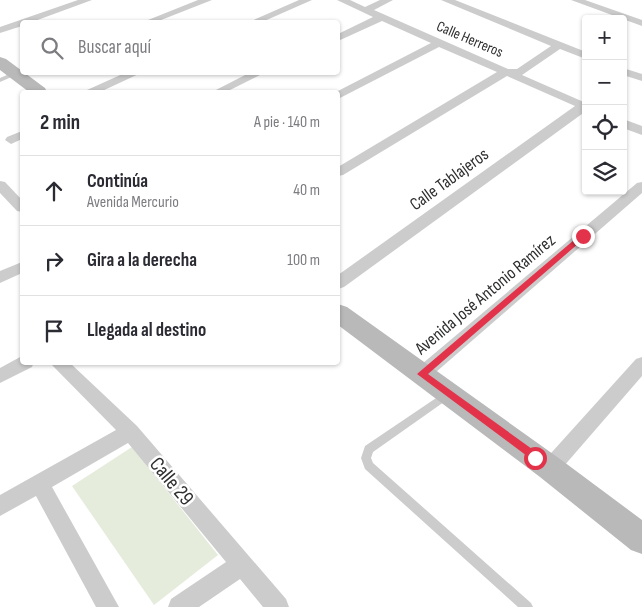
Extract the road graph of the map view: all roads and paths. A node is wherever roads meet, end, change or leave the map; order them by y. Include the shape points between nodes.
1 (86, 0) edge
2 (206, 0) edge
3 (307, 0) edge
4 (342, 0) edge
5 (388, 0) edge
6 (446, 0) edge
7 (577, 0) edge
8 (366, 10) junction
9 (382, 17) junction
10 (29, 20) edge
11 (153, 20) edge
12 (259, 20) edge
13 (20, 23) edge
14 (642, 23) edge
15 (0, 30) edge
16 (340, 37) edge
17 (438, 43) junction
18 (559, 45) junction
19 (582, 54) edge
20 (0, 62) edge
21 (506, 72) junction
22 (627, 72) edge
23 (12, 75) edge
24 (131, 75) edge
25 (255, 75) edge
26 (642, 78) edge
27 (37, 90) edge
28 (96, 90) edge
29 (222, 90) edge
30 (340, 95) edge
31 (582, 105) edge
32 (582, 107) edge
33 (627, 125) edge
34 (642, 131) edge
35 (340, 171) edge
36 (0, 185) edge
37 (642, 186) edge
38 (20, 206) edge
39 (20, 267) edge
40 (0, 277) edge
41 (340, 282) edge
42 (340, 314) edge
43 (642, 364) edge
44 (20, 365) edge
45 (60, 365) edge
46 (422, 374) junction
47 (0, 376) edge
48 (448, 394) junction
49 (130, 432) junction
50 (550, 468) junction
51 (40, 484) junction
52 (0, 506) edge
53 (642, 539) edge
54 (242, 564) junction
55 (108, 607) edge
56 (179, 607) edge
57 (278, 607) edge
58 (526, 607) edge

1 - 10 street
2 - 11 street
3 - 12 street
4 - 8 street, Calle Herreros
5 - 8 street
6 - 18 street
7 - 14 street
8 - 9 street, Calle Herreros
9 - 16 street
9 - 17 street, Calle Herreros
13 - 15 street
17 - 21 street, Calle Herreros
17 - 30 street
18 - 19 street
18 - 21 street via 520,72
20 - 23 street
21 - 31 street, Calle Herreros
21 - 35 street
22 - 26 street
23 - 27 street
24 - 28 street
25 - 29 street
32 - 41 street, Calle Tablajeros
33 - 34 street
36 - 38 street
37 - 46 street, Avenida José Antonio Ramírez
39 - 40 street
42 - 46 street
43 - 50 street
44 - 47 street
45 - 49 street, Calle 29
46 - 48 street
48 - 50 street
48 - 58 lane via 369,449 366,458 369,466
49 - 51 street
49 - 54 street, Calle 29
50 - 53 street
51 - 52 street
51 - 55 street
54 - 56 street
54 - 57 street, Calle 29

